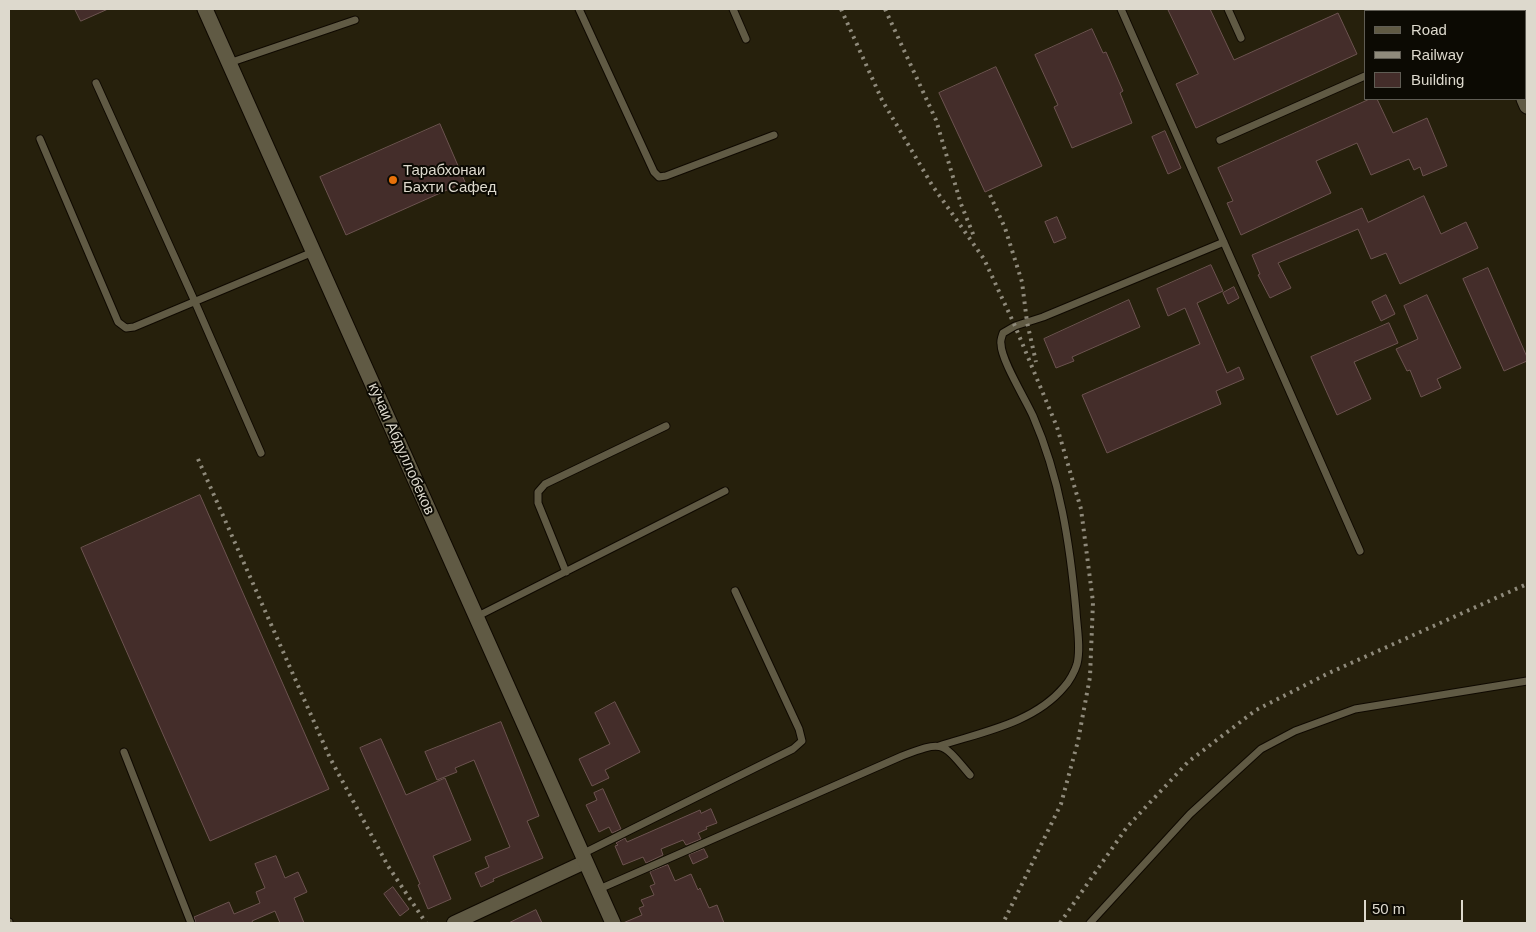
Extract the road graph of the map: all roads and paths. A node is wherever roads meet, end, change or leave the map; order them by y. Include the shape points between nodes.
1 (205, 9) edge
2 (579, 9) edge
3 (732, 9) edge
4 (1121, 9) edge
5 (1228, 9) edge
6 (355, 20) dead end
7 (1241, 38) dead end
8 (746, 39) dead end
9 (229, 63) junction
10 (1364, 76) edge
11 (96, 83) dead end
12 (774, 135) dead end
13 (40, 138) dead end
14 (1220, 140) dead end
15 (1224, 242) junction
16 (313, 252) junction
17 (195, 302) junction
18 (666, 426) dead end
19 (261, 453) dead end
20 (725, 491) dead end
21 (1360, 551) dead end
22 (566, 572) junction
23 (735, 591) dead end
24 (476, 618) junction
25 (1527, 681) edge
26 (939, 746) junction
27 (124, 752) dead end
28 (970, 775) dead end
29 (583, 858) junction
30 (597, 890) junction
31 (191, 923) edge
32 (454, 923) edge
33 (612, 923) edge
34 (1090, 923) edge

1 - 9 street, кӯчаи Абдуллобеков
2 - 12 lane via 659,177
3 - 8 lane
4 - 15 lane
5 - 7 lane
6 - 9 lane
9 - 16 street, кӯчаи Абдуллобеков
10 - 14 lane
11 - 17 lane
13 - 17 lane via 118,322 126,328 134,327
15 - 21 lane
15 - 26 lane via 1003,333 1000,344 1003,355 1051,461 1065,522 1078,635 1077,664 1065,686 1032,713
16 - 17 lane
16 - 24 street, кӯчаи Абдуллобеков
17 - 19 lane
18 - 22 lane via 545,484 538,492 538,503
20 - 22 lane
22 - 24 lane
23 - 29 lane via 802,741 793,749
24 - 29 street, кӯчаи Абдуллобеков
25 - 34 lane via 1355,709 1295,731 1261,749 1190,814
26 - 28 lane via 947,750
26 - 30 lane via 928,746 902,756
27 - 31 lane
29 - 30 street, кӯчаи Абдуллобеков
29 - 32 street
30 - 33 street, кӯчаи Абдуллобеков

